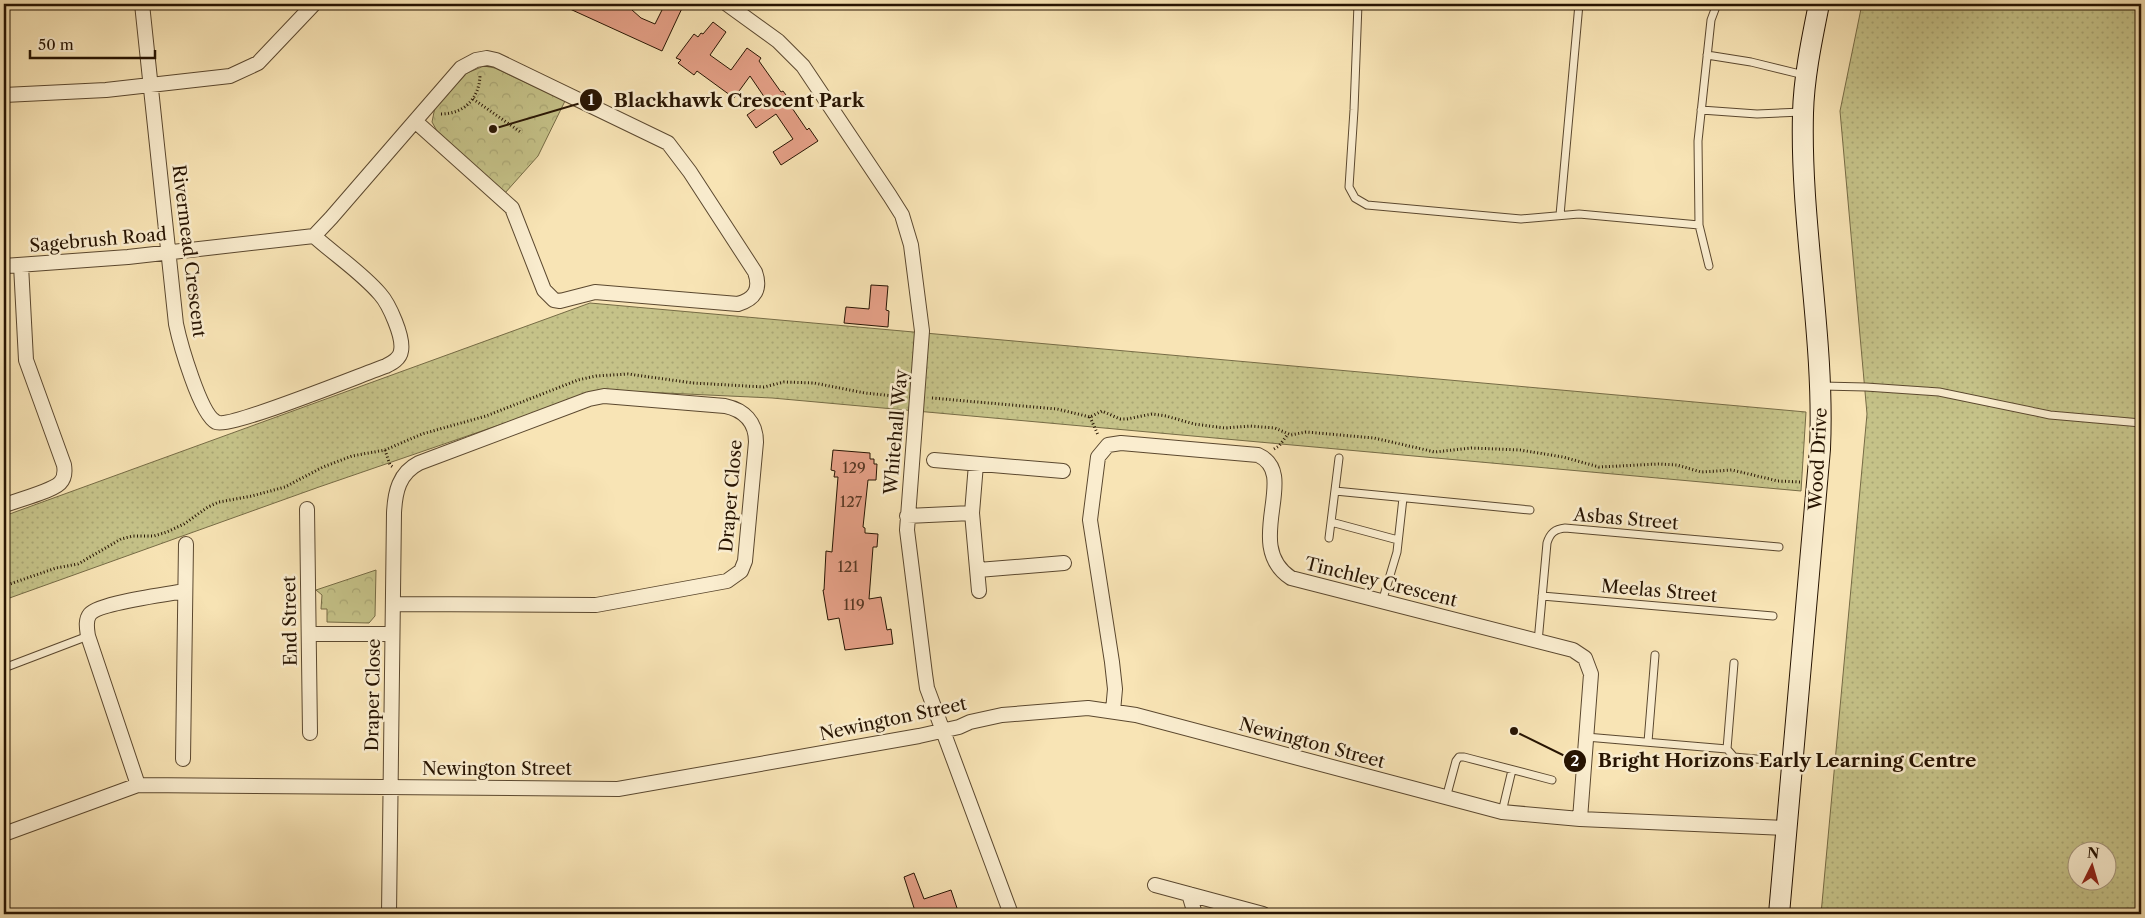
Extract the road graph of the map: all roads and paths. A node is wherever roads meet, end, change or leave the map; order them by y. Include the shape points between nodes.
1 (142, 4) edge
2 (314, 4) edge
3 (728, 4) edge
4 (1358, 4) edge
5 (1579, 4) edge
6 (1717, 4) edge
7 (1819, 4) edge
8 (1707, 55) junction
9 (476, 60) junction
10 (1807, 76) junction
11 (150, 84) junction
12 (4, 94) edge
13 (473, 99) junction
14 (426, 108) junction
15 (1701, 110) junction
16 (1803, 112) junction
17 (415, 121) junction
18 (522, 133) dead end
19 (1560, 215) junction
20 (1699, 225) junction
21 (314, 236) junction
22 (169, 253) junction
23 (21, 265) junction
24 (4, 266) edge
25 (1709, 266) dead end
26 (1821, 386) junction
27 (2141, 423) edge
28 (1288, 434) dead end
29 (1264, 457) junction
30 (1339, 458) dead end
31 (934, 460) dead end
32 (976, 464) junction
33 (1063, 471) dead end
34 (1335, 491) junction
35 (1403, 498) junction
36 (4, 505) edge
37 (307, 509) dead end
38 (1530, 510) dead end
39 (972, 514) junction
40 (907, 516) junction
41 (1331, 522) junction
42 (1329, 538) dead end
43 (1398, 540) junction
44 (186, 544) dead end
45 (1780, 547) dead end
46 (1064, 563) dead end
47 (978, 570) junction
48 (185, 591) junction
49 (979, 591) dead end
50 (1542, 596) junction
51 (1382, 602) junction
52 (393, 604) junction
53 (1773, 616) dead end
54 (309, 634) junction
55 (392, 634) junction
56 (88, 636) junction
57 (1538, 642) junction
58 (1656, 655) dead end
59 (1734, 663) dead end
60 (4, 668) edge
61 (1113, 710) junction
62 (943, 730) junction
63 (310, 733) dead end
64 (1586, 737) junction
65 (1648, 742) junction
66 (1727, 749) junction
67 (183, 759) dead end
68 (1767, 760) dead end
69 (1512, 770) junction
70 (1552, 780) dead end
71 (138, 785) junction
72 (390, 787) junction
73 (1446, 798) junction
74 (1502, 812) junction
75 (1580, 819) junction
76 (1787, 828) junction
77 (4, 834) edge
78 (1155, 885) dead end
79 (1189, 894) junction
80 (389, 914) edge
81 (1011, 914) edge
82 (1195, 914) edge
83 (1263, 914) edge
84 (1779, 914) edge

1 - 11 street, Rivermead Crescent
2 - 11 street via 268,54 245,71 230,76
3 - 40 street, Whitehall Way via 778,41 803,66 890,196 906,227 922,331
4 - 19 lane via 1349,181 1354,198 1367,205 1521,219
5 - 19 lane
6 - 8 lane via 1711,20
7 - 10 street, Wood Drive
8 - 10 lane
8 - 15 lane
9 - 13 path via 480,84
9 - 14 street via 462,68
9 - 17 street via 496,60 668,142 755,272 758,285 753,298 727,304 595,292 566,301 554,300 539,281 512,208
10 - 16 street, Wood Drive
11 - 12 street via 62,93
11 - 22 street, Rivermead Crescent
13 - 14 path via 451,114 433,113
13 - 18 path
14 - 17 street
15 - 16 lane via 1757,114
15 - 20 lane
16 - 26 street, Wood Drive via 1804,175
17 - 21 street
19 - 20 lane
20 - 25 lane
21 - 22 street, Sagebrush Road
21 - 22 street, Rivermead Crescent via 387,303 402,351 386,366 222,424 212,419 202,404 180,341
22 - 23 street, Sagebrush Road
23 - 24 street, Sagebrush Road
23 - 36 street via 26,360 65,472 55,486
26 - 27 lane via 1939,392 2050,415
26 - 76 street, Wood Drive via 1818,483
28 - 29 path
29 - 51 street, Tinchley Crescent via 1274,473 1270,549 1276,565 1291,578
29 - 61 street via 1121,443 1108,446 1100,453 1090,520 1112,662
30 - 34 lane
31 - 32 street
32 - 33 street
32 - 39 street
34 - 35 lane
34 - 41 lane
35 - 38 lane
35 - 43 lane
37 - 54 street, End Street
39 - 40 street
39 - 47 street
40 - 62 street, Whitehall Way via 927,688
41 - 42 lane
41 - 43 lane
43 - 51 lane
44 - 48 street
45 - 50 lane, Asbas Street via 1560,528 1552,532 1546,542
46 - 47 street
47 - 49 street
48 - 56 street via 94,610 86,623
48 - 67 street
50 - 53 lane, Meelas Street
50 - 57 lane, Asbas Street
51 - 57 street, Tinchley Crescent
52 - 52 street, Draper Close via 596,605 727,582 741,571 745,561 756,442 754,427 744,413 735,408 604,396 419,462 404,473 395,498
52 - 55 street, Draper Close
54 - 55 street
54 - 63 street, End Street
55 - 72 street, Draper Close
56 - 60 lane
56 - 71 street
57 - 64 street, Tinchley Crescent via 1573,650 1588,662 1591,674
58 - 65 lane
59 - 66 lane
61 - 62 street, Newington Street via 1088,708 1002,715
61 - 73 street, Newington Street
62 - 72 street, Newington Street via 618,789
62 - 81 street, Whitehall Way
64 - 65 lane
64 - 75 street, Tinchley Crescent
65 - 66 lane
66 - 68 lane via 1734,757
69 - 70 lane
69 - 73 lane via 1459,757
69 - 74 lane
71 - 72 street, Newington Street
71 - 77 street, Newington Street
72 - 80 street, Draper Close
73 - 74 street, Newington Street
74 - 75 street, Newington Street
75 - 76 street, Newington Street
76 - 84 street, Wood Drive
78 - 79 street
79 - 82 street
79 - 83 street

